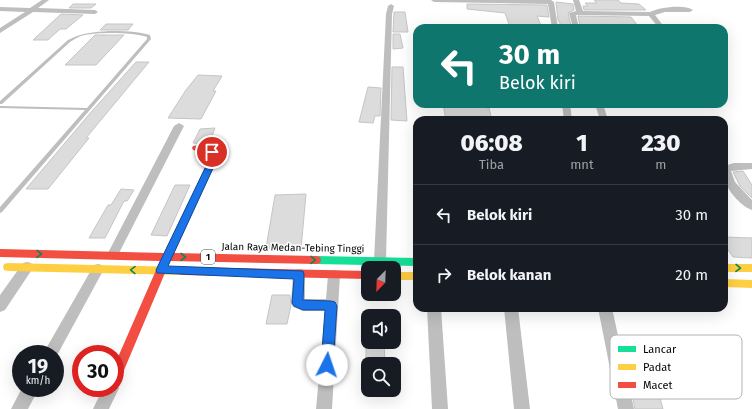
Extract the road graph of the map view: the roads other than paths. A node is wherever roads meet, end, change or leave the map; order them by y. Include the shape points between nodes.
1 (46, 0) edge
2 (434, 0) edge
3 (576, 0) edge
4 (551, 1) edge
5 (391, 6) dead end
6 (0, 10) edge
7 (32, 10) junction
8 (690, 10) dead end
9 (95, 12) dead end
10 (562, 13) junction
11 (580, 13) junction
12 (651, 14) junction
13 (557, 24) edge
14 (572, 24) edge
15 (659, 24) edge
16 (0, 31) edge
17 (0, 103) edge
18 (0, 107) edge
19 (88, 109) junction
20 (179, 126) dead end
21 (196, 148) dead end
22 (752, 166) edge
23 (728, 168) edge
24 (728, 180) edge
25 (752, 206) edge
26 (0, 211) edge
27 (0, 253) edge
28 (113, 254) junction
29 (167, 257) junction
30 (380, 261) joint
31 (401, 262) edge
32 (413, 262) edge
33 (0, 267) edge
34 (27, 267) junction
35 (728, 268) edge
36 (752, 268) edge
37 (98, 269) junction
38 (161, 270) junction
39 (299, 274) junction
40 (334, 275) junction
41 (361, 275) edge
42 (401, 276) edge
43 (413, 276) edge
44 (728, 283) edge
45 (752, 284) edge
46 (0, 306) edge
47 (331, 306) junction
48 (434, 312) edge
49 (511, 312) edge
50 (606, 312) edge
51 (611, 335) edge
52 (55, 345) edge
53 (124, 357) edge
54 (26, 397) edge
55 (107, 397) edge
56 (624, 399) edge
57 (19, 409) edge
58 (101, 409) edge
59 (324, 409) edge
60 (440, 409) edge
61 (522, 409) edge
62 (626, 409) edge

1 - 7 street
2 - 4 street
3 - 11 street
4 - 10 street
5 - 30 street
6 - 7 street
7 - 9 street
7 - 16 street
8 - 12 street via 665,10
10 - 11 street
10 - 13 street
10 - 14 street
11 - 12 street
12 - 15 street
17 - 19 lane via 75,37 94,33 149,36
18 - 19 lane
19 - 26 lane
20 - 28 street
21 - 29 main road via 208,149 214,156
22 - 23 street
24 - 25 street
27 -> 28 main road, Jalan Raya Medan-Tebing Tinggi / 1
28 - 29 main road, Jalan Raya Medan-Tebing Tinggi / 1
29 -> 30 main road, Jalan Raya Medan-Tebing Tinggi / 1
29 - 38 main road
31 - 32 main road, Jalan Raya Medan-Tebing Tinggi / 1
33 - 34 main road, 1
34 - 37 main road, 1
34 - 46 street
35 -> 36 main road
38 -> 37 main road, 1
37 - 52 street
38 - 39 main road, 1
38 - 53 main road
39 - 40 main road, 1
39 - 47 street via 298,303
40 - 41 main road, 1
40 - 47 street
42 - 43 main road
44 - 45 main road
47 - 59 street
48 - 60 street
49 - 61 street
50 - 51 street
54 - 57 street
55 - 58 street
56 - 62 street

